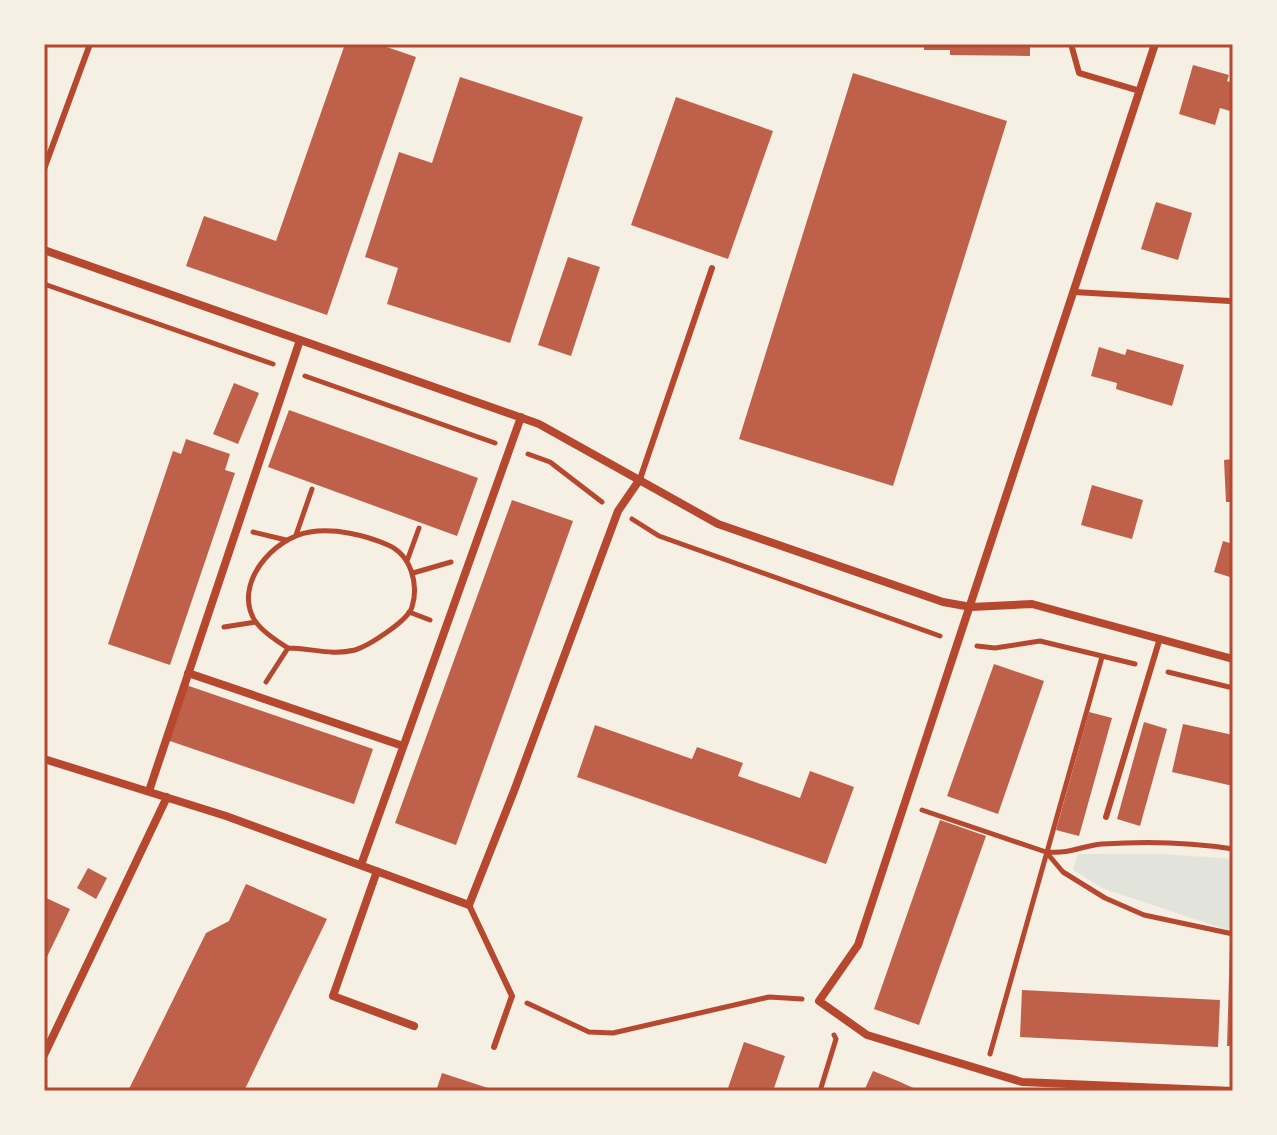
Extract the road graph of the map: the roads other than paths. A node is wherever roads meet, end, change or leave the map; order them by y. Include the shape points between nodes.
1 (90, 44) edge
2 (1071, 44) edge
3 (1155, 44) edge
4 (1140, 91) junction
5 (44, 169) edge
6 (44, 250) edge
7 (712, 268) dead end
8 (1074, 292) junction
9 (1230, 301) dead end
10 (300, 340) junction
11 (521, 417) junction
12 (640, 479) junction
13 (971, 607) junction
14 (1160, 638) junction
15 (1233, 659) edge
16 (188, 673) junction
17 (403, 746) junction
18 (44, 759) edge
19 (149, 791) junction
20 (167, 797) junction
21 (1106, 817) dead end
22 (361, 865) junction
23 (377, 871) junction
24 (469, 905) junction
25 (414, 1026) dead end
26 (494, 1047) dead end
27 (44, 1055) edge
28 (1233, 1091) edge

1 - 5 lane
2 - 4 lane via 1079,73
3 - 4 street
4 - 8 street
6 - 10 street
7 - 12 lane
8 - 9 lane
8 - 13 street
10 - 11 street
10 - 16 street
11 - 12 street
11 - 17 street
12 - 13 street via 718,524
12 - 24 street via 618,511
13 - 14 street via 1032,604
13 - 28 street via 858,945 819,1001 867,1035 1022,1082
14 - 15 street
14 - 21 lane
16 - 17 street
16 - 19 street
17 - 22 street
18 - 19 street
19 - 20 street
20 - 22 street
20 - 27 street
22 - 23 street
23 - 24 street
23 - 25 street via 333,996
24 - 26 lane via 512,996

